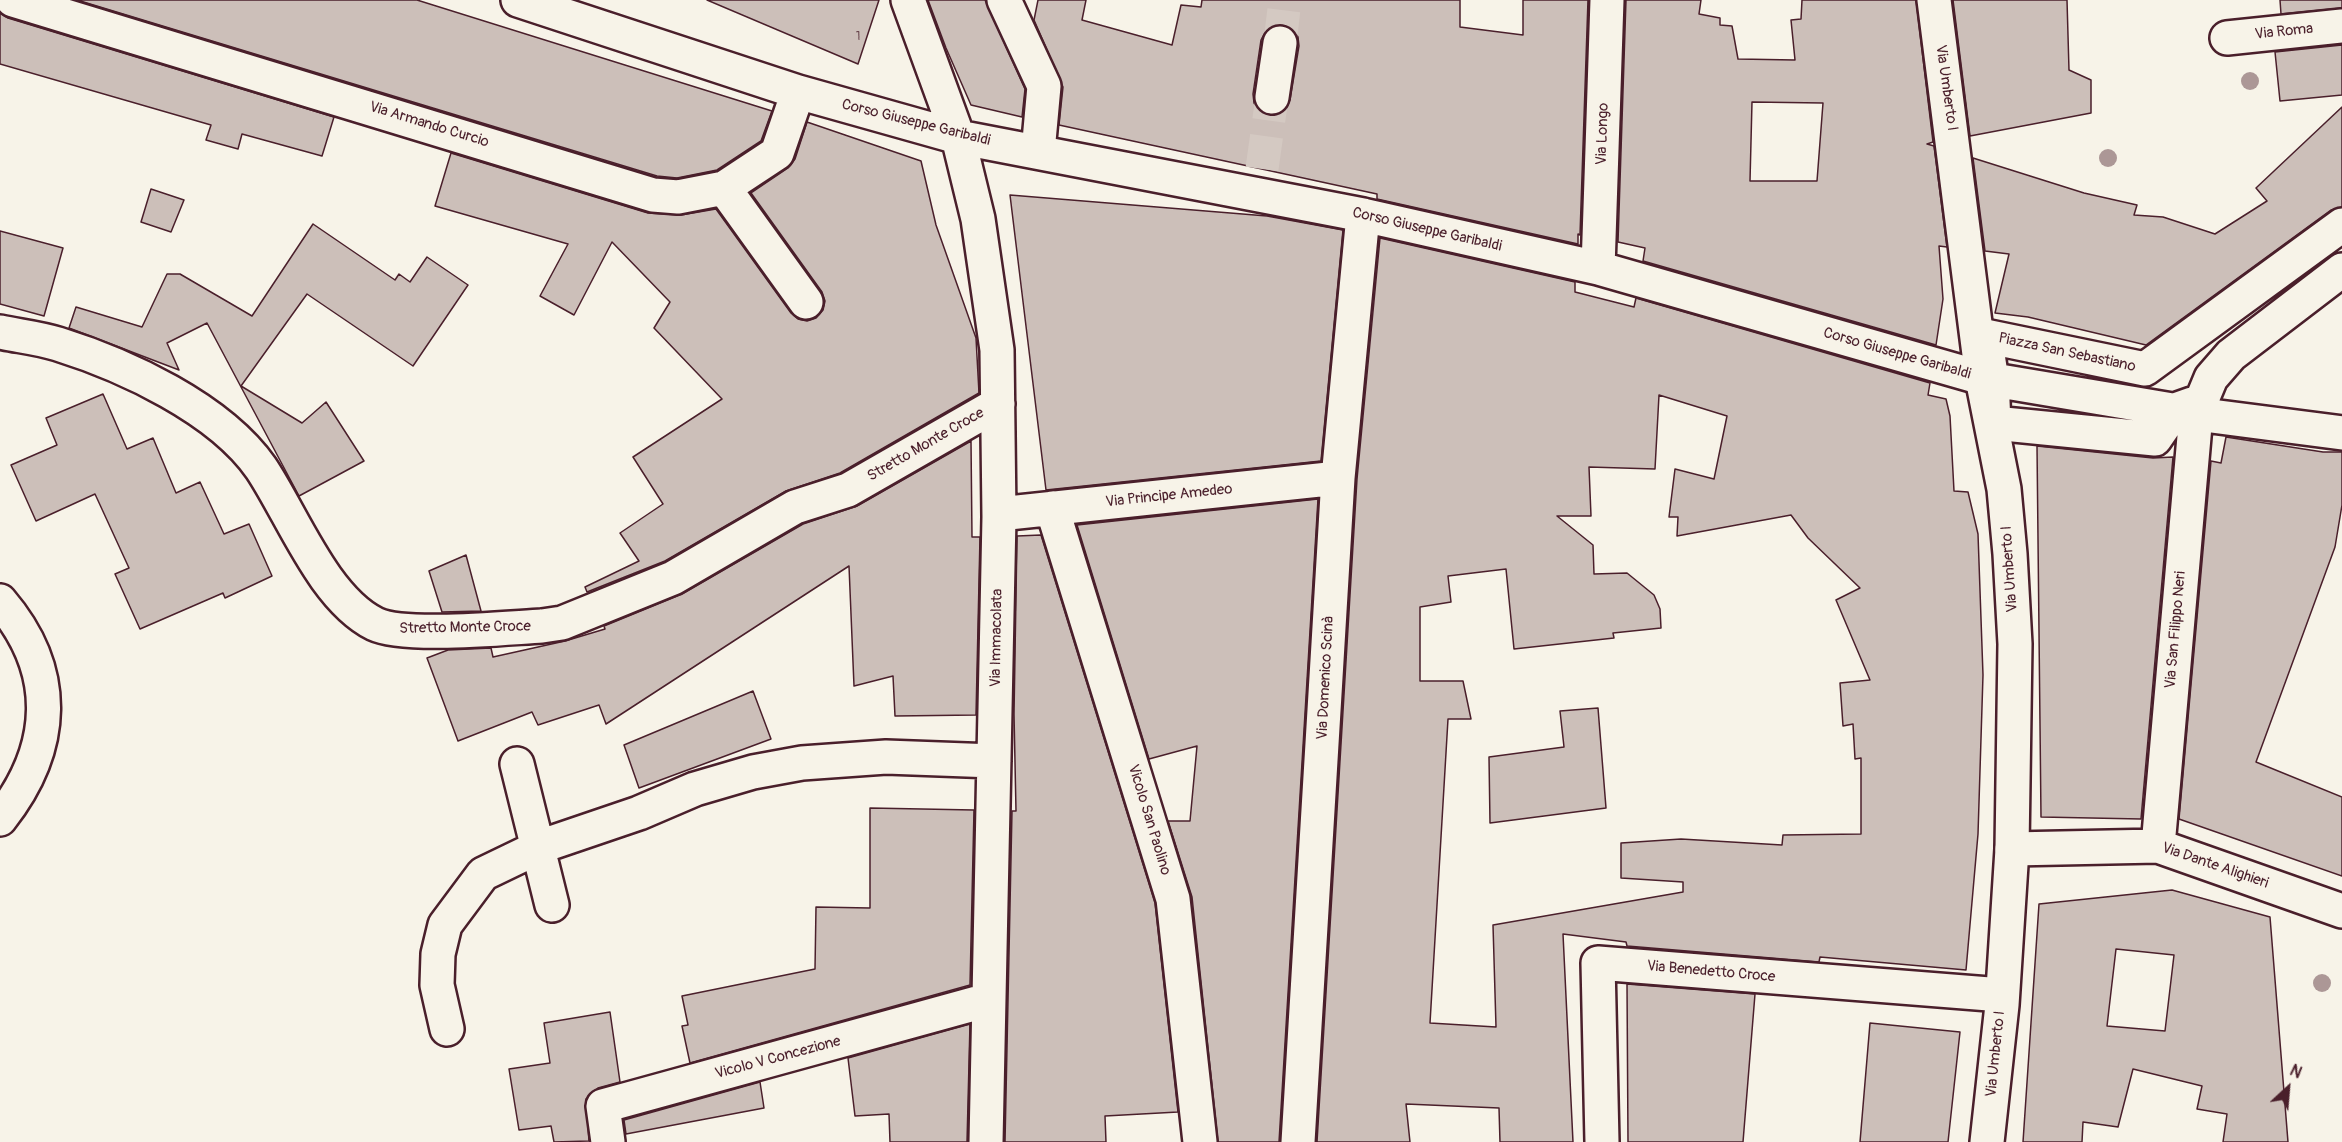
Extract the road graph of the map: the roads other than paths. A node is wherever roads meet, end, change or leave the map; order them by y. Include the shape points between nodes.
1 (13, 0) edge
2 (518, 0) edge
3 (908, 0) edge
4 (1004, 0) edge
5 (1607, 0) edge
6 (1935, 0) edge
7 (2342, 26) edge
8 (2227, 38) dead end
9 (1280, 43) tunnel mouth
10 (798, 92) junction
11 (1272, 97) tunnel mouth
12 (958, 137) junction
13 (1038, 152) junction
14 (724, 188) junction
15 (1363, 215) junction
16 (2342, 225) edge
17 (1598, 268) junction
18 (2342, 270) edge
19 (806, 302) dead end
20 (0, 332) edge
21 (1987, 379) junction
22 (998, 404) junction
23 (2190, 409) junction
24 (2342, 421) edge
25 (2342, 433) edge
26 (1338, 478) junction
27 (1052, 508) junction
28 (999, 514) junction
29 (0, 601) edge
30 (994, 761) junction
31 (517, 764) dead end
32 (0, 819) edge
33 (2158, 846) junction
34 (539, 847) junction
35 (2012, 849) junction
36 (552, 905) dead end
37 (2342, 911) edge
38 (2002, 995) junction
39 (988, 1000) junction
40 (447, 1029) dead end
41 (608, 1142) edge
42 (986, 1142) edge
43 (1200, 1142) edge
44 (1298, 1142) edge
45 (1602, 1142) edge
46 (1987, 1142) edge

1 - 14 street, Via Armando Curcio via 653,195 678,197
2 - 10 street, Corso Giuseppe Garibaldi
3 - 12 street, Via Immacolata
4 - 13 street via 1044,86
5 - 17 street, Via Longo
6 - 21 street, Via Umberto I
7 - 8 street, Via Roma
9 - 11 street
10 - 12 street, Corso Giuseppe Garibaldi
10 - 14 street, Via Armando Curcio via 777,153
12 - 13 street, Corso Giuseppe Garibaldi
12 - 22 street, Via Immacolata via 988,282 997,350
13 - 15 street, Corso Giuseppe Garibaldi via 1260,182
14 - 19 street
15 - 17 street, Corso Giuseppe Garibaldi
15 - 26 street, Via Domenico Scinà
16 - 21 street, Piazza San Sebastiano via 2145,369 1985,336
17 - 21 street, Corso Giuseppe Garibaldi
18 - 23 street via 2231,354
20 - 22 street, Stretto Monte Croce via 56,343 93,356 144,379 233,436 259,465 329,582 375,624 398,631 542,626 601,609 673,578 795,507 848,490
21 - 23 street, Corso Giuseppe Garibaldi
21 - 35 street, Via Umberto I via 2004,489 2015,644
22 - 28 street, Via Immacolata
23 - 24 street
23 - 25 street, Corso Giuseppe Garibaldi
23 - 33 street, Via San Filippo Neri
26 - 27 street, Via Principe Amedeo
26 - 44 street, Via Domenico Scinà
27 - 28 street, Via Principe Amedeo
27 - 43 street, Vicolo San Paolino via 1173,899
28 - 30 street, Via Immacolata
29 - 32 street via 15,618 32,649 45,713 32,770
30 - 34 street via 886,757 802,762 695,789
30 - 39 street, Via Immacolata
31 - 34 street
33 - 35 street, Via Dante Alighieri
33 - 37 street, Via Dante Alighieri
34 - 36 street
34 - 40 street via 483,874 445,925 438,954 437,985
35 - 38 street, Via Umberto I
38 - 45 street, Via Benedetto Croce via 1598,963
38 - 46 street, Via Umberto I
39 - 41 street, Vicolo V Concezione via 603,1106
39 - 42 street, Via Immacolata

